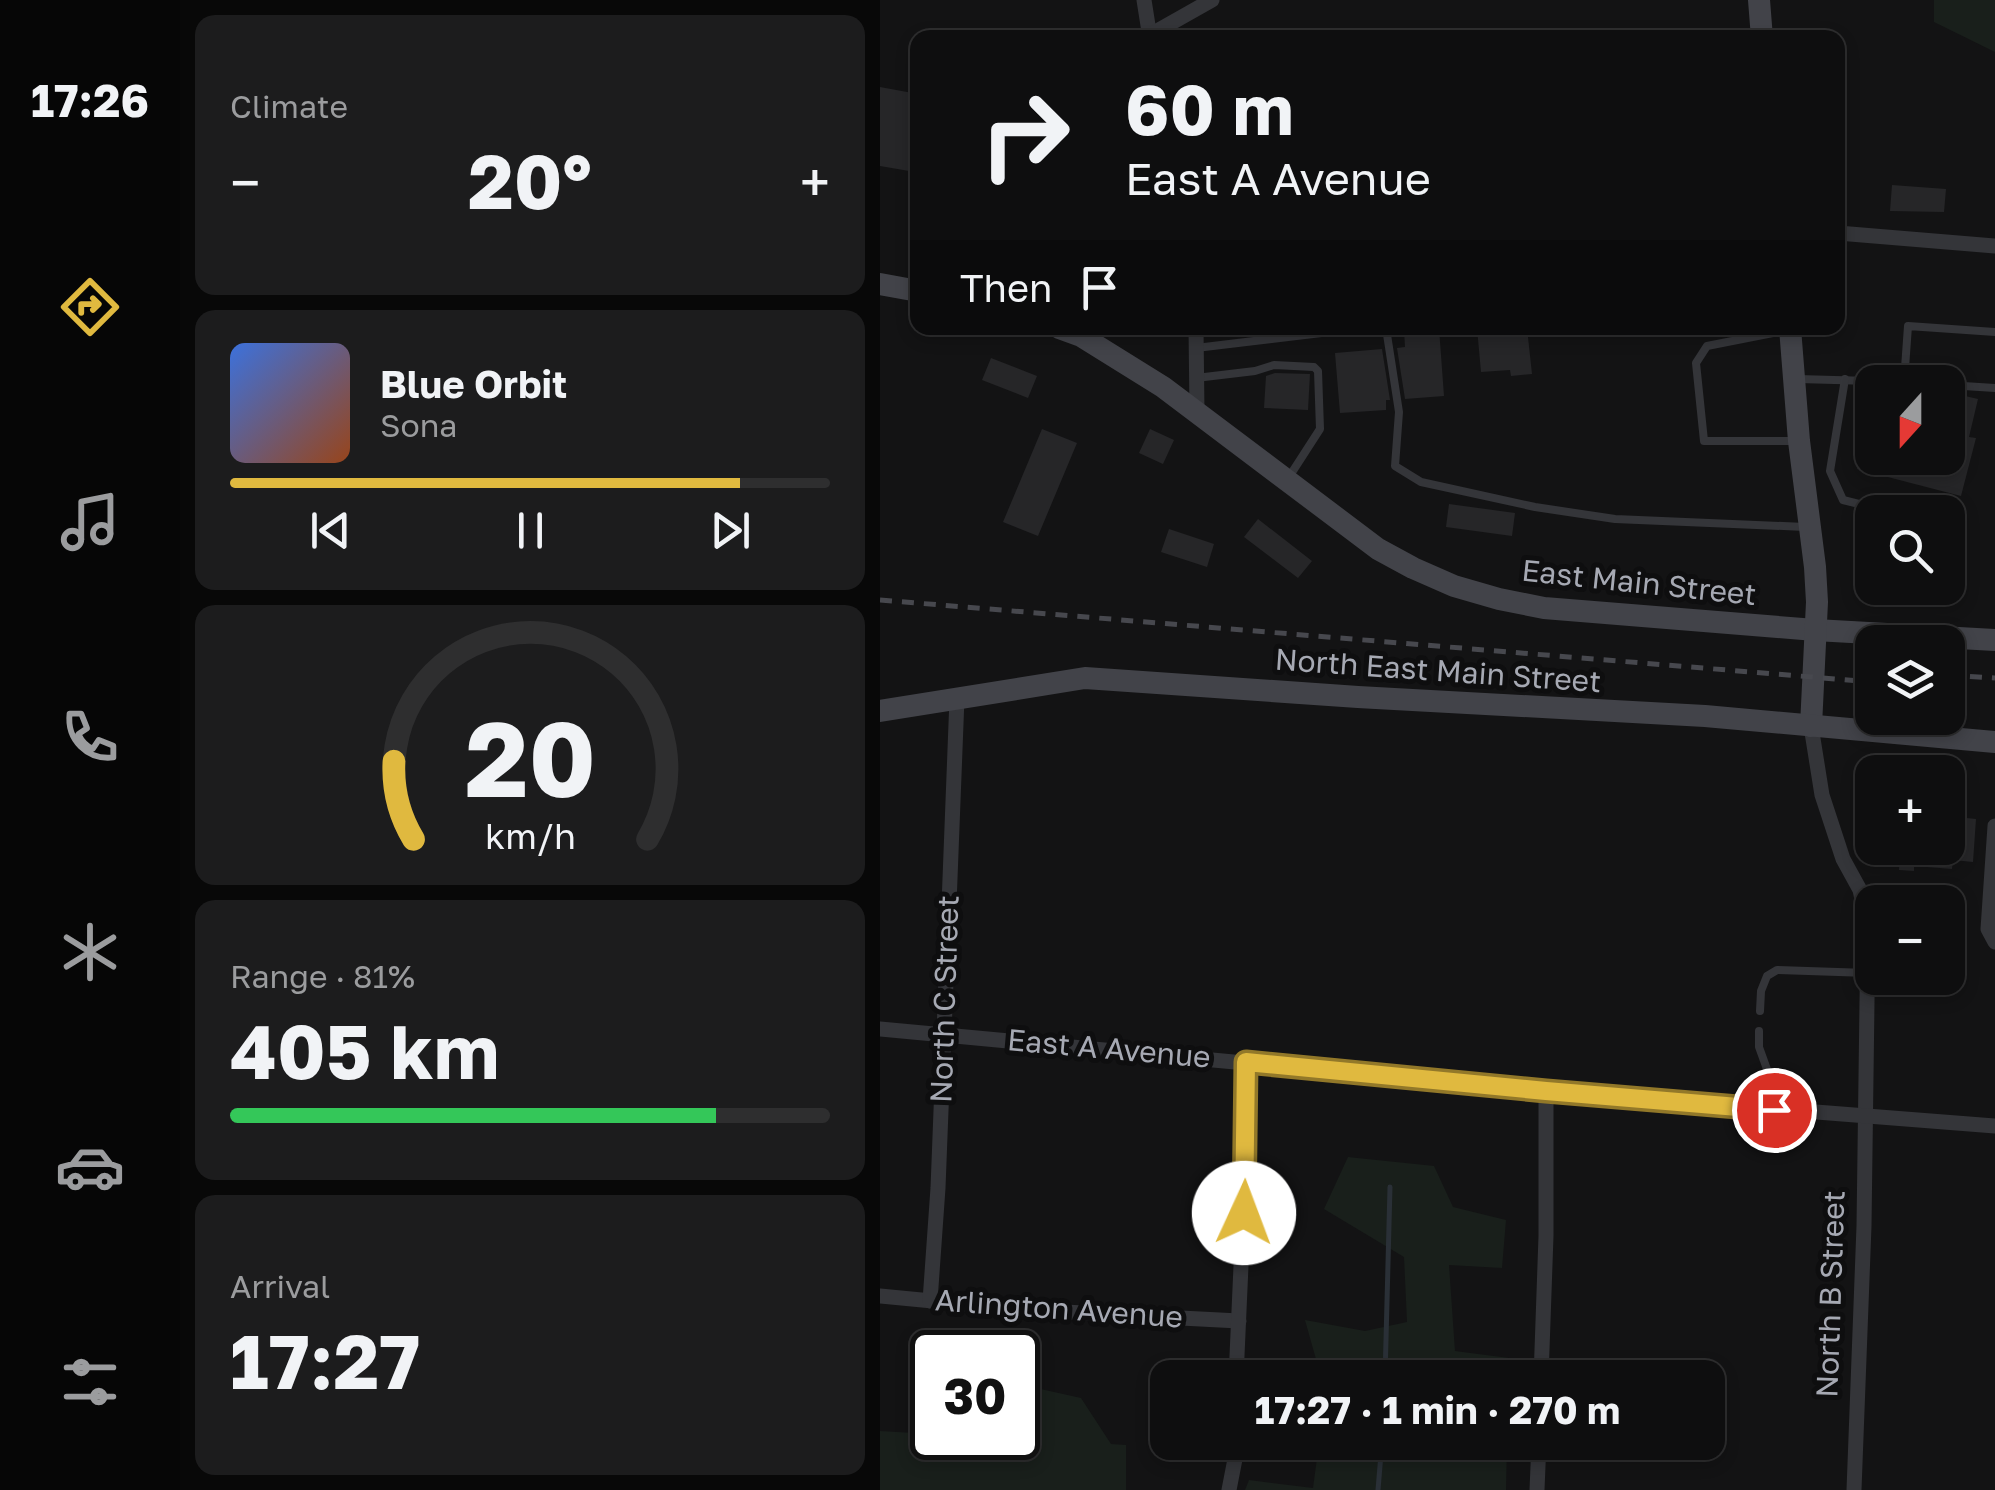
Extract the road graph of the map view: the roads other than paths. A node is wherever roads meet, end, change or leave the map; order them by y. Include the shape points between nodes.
1 (1144, 0) edge
2 (1212, 0) edge
3 (1759, 0) edge
4 (1149, 30) edge
5 (1160, 30) edge
6 (1761, 30) edge
7 (1845, 234) edge
8 (1995, 246) edge
9 (880, 284) edge
10 (910, 290) edge
11 (1995, 332) edge
12 (1079, 335) edge
13 (1196, 335) edge
14 (1275, 335) edge
15 (1387, 335) edge
16 (1761, 335) edge
17 (1790, 335) edge
18 (1196, 348) junction
19 (1907, 365) edge
20 (1196, 378) junction
21 (1845, 378) junction
22 (1794, 379) junction
23 (1855, 379) edge
24 (1965, 386) edge
25 (1995, 388) edge
26 (1197, 412) junction
27 (1799, 441) junction
28 (1286, 480) junction
29 (1855, 503) edge
30 (1810, 527) junction
31 (1815, 630) junction
32 (1995, 640) edge
33 (956, 698) junction
34 (880, 711) edge
35 (1812, 726) junction
36 (1995, 742) edge
37 (1995, 826) edge
38 (1857, 885) edge
39 (1995, 942) edge
40 (1855, 972) edge
41 (1868, 995) edge
42 (1760, 1011) dead end
43 (880, 1029) edge
44 (1760, 1030) dead end
45 (943, 1034) junction
46 (1246, 1062) junction
47 (1546, 1091) junction
48 (1774, 1110) junction
49 (1867, 1117) junction
50 (1995, 1126) edge
51 (880, 1296) edge
52 (930, 1300) junction
53 (1239, 1321) junction
54 (1237, 1360) edge
55 (1542, 1360) edge
56 (1234, 1460) edge
57 (1538, 1460) edge
58 (1228, 1490) edge
59 (1537, 1490) edge
60 (1854, 1490) edge

1 - 4 street
2 - 5 street
3 - 6 street
7 - 8 street
9 - 10 street
11 - 19 lane via 1908,326
12 - 26 street, East Main Street
13 - 18 street
14 - 18 lane
15 - 30 lane via 1399,412 1395,466 1421,482 1615,519
16 - 27 lane via 1707,346 1696,363 1704,441
17 - 22 street, North B Street
18 - 20 street
20 - 26 street
20 - 28 lane via 1274,365 1318,370 1320,429
21 - 22 lane
21 - 23 lane
21 - 29 lane via 1830,471 1843,500
22 - 27 street, North B Street
24 - 25 lane
26 - 28 street, East Main Street
27 - 30 street, North B Street
28 - 31 street, East Main Street via 1378,549 1484,595 1544,608
30 - 31 street, North B Street
31 - 32 street, East Main Street
31 - 35 street, North B Street
33 - 34 street, North East Main Street
33 - 35 street, North East Main Street via 1085,678
33 - 45 street, North C Street
35 - 36 street, North East Main Street
35 - 38 street, North B Street via 1822,795
37 - 39 street via 1988,930
40 - 42 lane via 1777,970 1761,990
41 - 49 street, North B Street
43 - 45 street, East A Avenue
44 - 48 lane
45 - 46 street, East A Avenue
45 - 52 street, North C Street
46 - 47 street, East A Avenue
46 - 53 street
47 - 48 street, East A Avenue
47 - 55 street
48 - 49 street, East A Avenue
49 - 50 street, East A Avenue
49 - 60 street, North B Street
51 - 52 street, Arlington Avenue
52 - 53 street, Arlington Avenue
53 - 54 street
56 - 58 street
57 - 59 street

